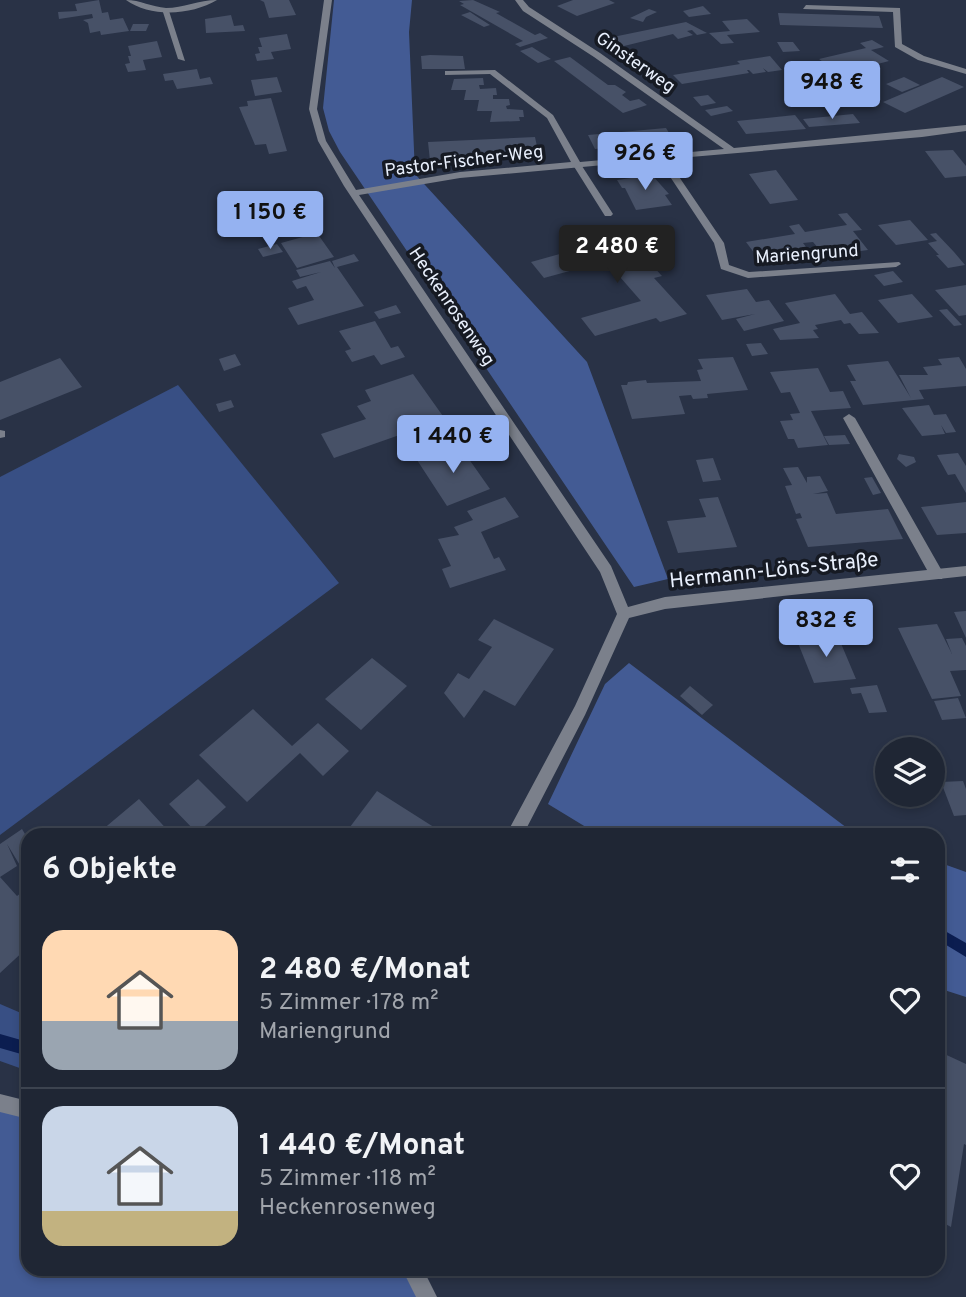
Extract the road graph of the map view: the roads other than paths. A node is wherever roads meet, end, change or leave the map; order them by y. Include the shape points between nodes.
1 (130, 0) edge
2 (213, 0) edge
3 (328, 0) edge
4 (519, 0) edge
5 (806, 7) dead end
6 (165, 11) junction
7 (182, 59) dead end
8 (966, 72) edge
9 (448, 73) dead end
10 (966, 128) edge
11 (733, 151) junction
12 (661, 158) junction
13 (577, 165) junction
14 (354, 193) junction
15 (608, 214) dead end
16 (895, 264) dead end
17 (849, 418) dead end
18 (966, 571) edge
19 (937, 575) junction
20 (624, 614) junction
21 (518, 828) edge
22 (0, 1103) edge
23 (21, 1108) edge
24 (416, 1276) edge
25 (427, 1297) edge

1 - 6 street
2 - 6 street
3 - 14 street, Heckenrosenweg via 313,109 322,141
4 - 11 street, Ginsterweg
5 - 8 street via 897,10 898,45 921,58
6 - 7 street
9 - 13 street, Pastor-Fischer-Weg via 492,72 551,117
10 - 11 street, Pastor-Fischer-Weg
11 - 12 street, Pastor-Fischer-Weg
12 - 13 street, Pastor-Fischer-Weg
12 - 16 street, Mariengrund via 719,243 724,267 748,275
13 - 14 street, Pastor-Fischer-Weg via 460,175
13 - 15 street
14 - 20 street, Heckenrosenweg via 606,570
17 - 19 street
18 - 19 street, Hermann-Löns-Straße
19 - 20 street, Hermann-Löns-Straße via 665,603
20 - 21 street
22 - 23 street
24 - 25 street

